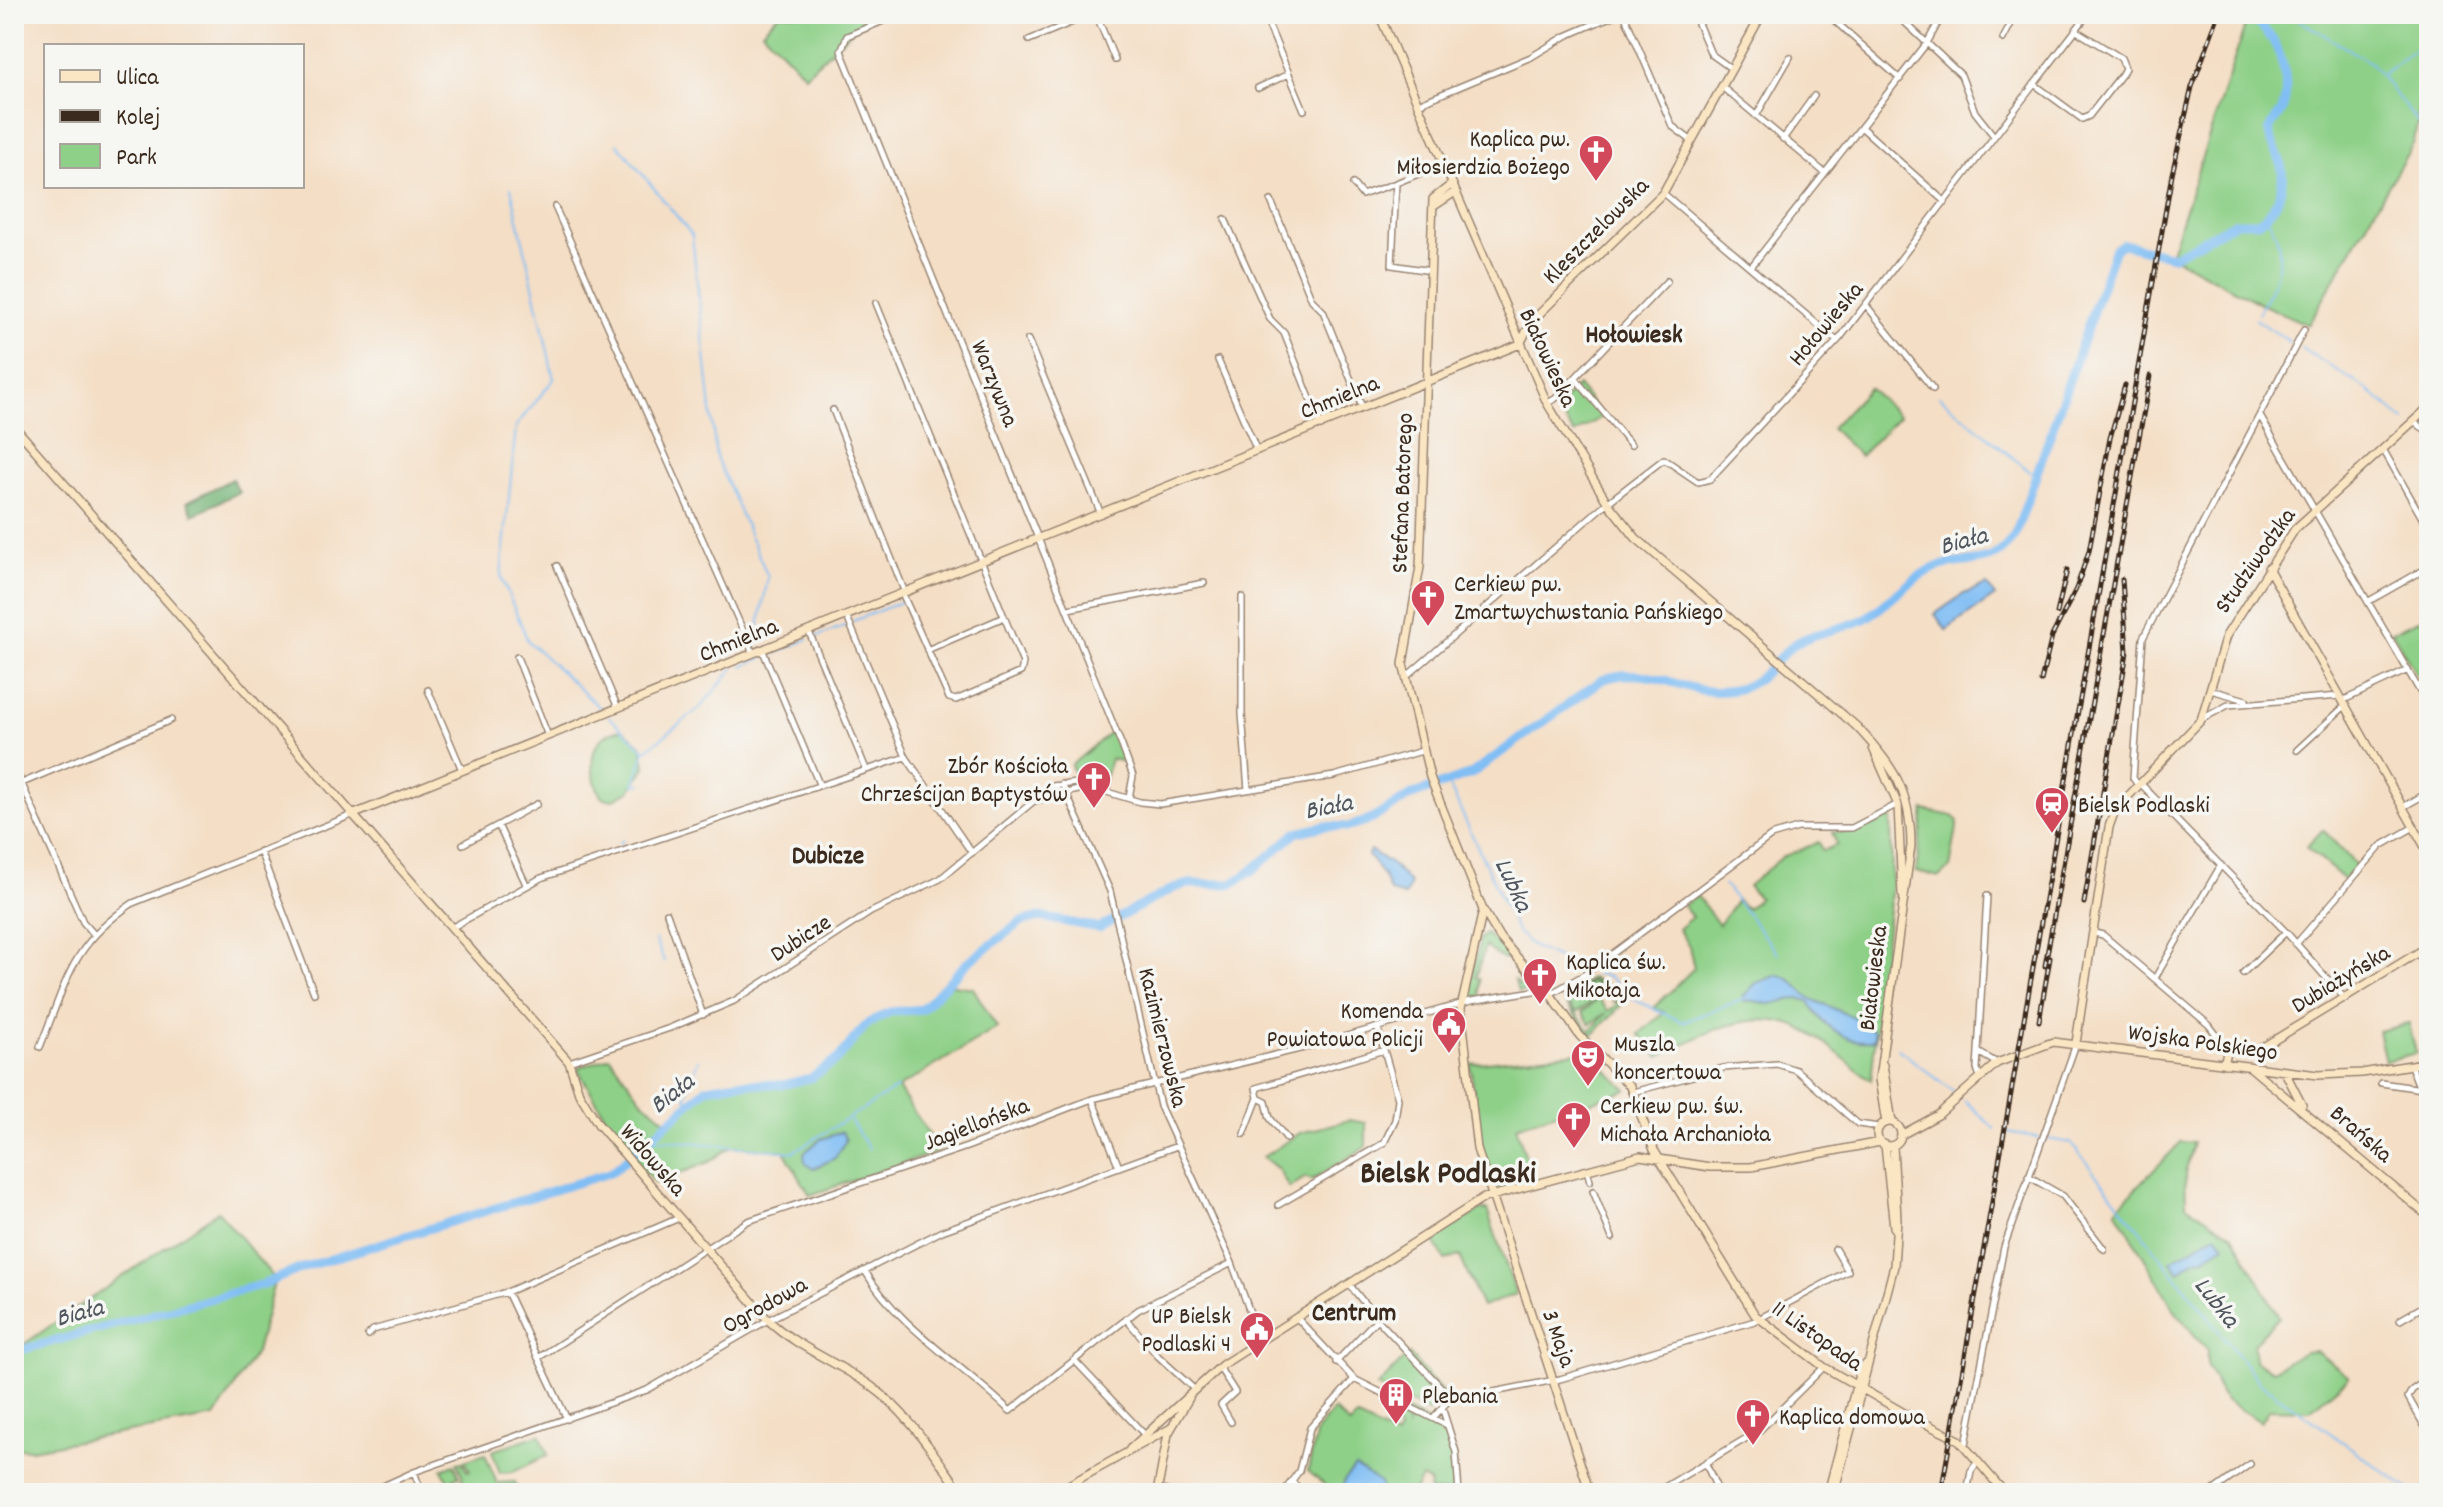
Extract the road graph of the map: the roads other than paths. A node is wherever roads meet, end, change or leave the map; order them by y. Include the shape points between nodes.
1 (900, 14) edge
2 (1094, 14) edge
3 (1264, 14) edge
4 (1379, 14) edge
5 (1617, 14) edge
6 (1624, 14) edge
7 (1694, 14) edge
8 (1762, 14) edge
9 (1827, 14) edge
10 (1896, 14) edge
11 (1943, 14) edge
12 (2016, 14) edge
13 (2088, 14) edge
14 (2075, 30) junction
15 (2003, 39) dead end
16 (1029, 40) dead end
17 (1927, 43) junction
18 (1790, 57) dead end
19 (1115, 60) dead end
20 (1732, 69) junction
21 (1289, 74) junction
22 (1900, 79) junction
23 (2034, 84) junction
24 (1722, 87) junction
25 (1258, 88) dead end
26 (1814, 96) dead end
27 (1418, 104) junction
28 (1304, 110) dead end
29 (1756, 116) junction
30 (1862, 128) junction
31 (1994, 136) junction
32 (1783, 139) junction
33 (1692, 141) junction
34 (1443, 164) junction
35 (1825, 173) junction
36 (1396, 183) junction
37 (1353, 184) dead end
38 (1454, 188) junction
39 (1663, 193) junction
40 (1271, 201) dead end
41 (1945, 202) junction
42 (555, 207) dead end
43 (1225, 219) dead end
44 (1751, 267) junction
45 (1431, 271) junction
46 (1667, 281) dead end
47 (876, 303) dead end
48 (1866, 305) junction
49 (1510, 322) junction
50 (1531, 322) junction
51 (2304, 330) dead end
52 (1028, 340) dead end
53 (1837, 341) junction
54 (1520, 344) junction
55 (1218, 360) dead end
56 (1575, 378) junction
57 (1425, 383) junction
58 (1933, 389) dead end
59 (1547, 403) junction
60 (2429, 407) edge
61 (1363, 408) junction
62 (833, 410) dead end
63 (2260, 416) junction
64 (2415, 423) junction
65 (14, 426) edge
66 (1321, 426) junction
67 (2429, 432) edge
68 (1631, 445) dead end
69 (1257, 451) junction
70 (2384, 451) junction
71 (1607, 502) junction
72 (2316, 508) junction
73 (1101, 514) junction
74 (2429, 530) edge
75 (1039, 538) junction
76 (980, 562) junction
77 (557, 566) dead end
78 (2429, 567) edge
79 (2268, 568) junction
80 (1204, 583) dead end
81 (904, 594) junction
82 (1242, 597) dead end
83 (2369, 601) junction
84 (1068, 609) junction
85 (847, 617) junction
86 (1002, 618) junction
87 (809, 632) junction
88 (927, 650) junction
89 (763, 651) junction
90 (753, 654) junction
91 (517, 657) dead end
92 (2408, 670) junction
93 (1405, 677) junction
94 (428, 690) dead end
95 (2211, 690) junction
96 (2344, 700) junction
97 (2250, 702) junction
98 (2429, 707) edge
99 (618, 708) junction
100 (171, 720) dead end
101 (2201, 720) junction
102 (548, 736) junction
103 (1868, 739) junction
104 (2297, 750) dead end
105 (1422, 751) junction
106 (906, 757) junction
107 (14, 766) edge
108 (866, 769) junction
109 (462, 770) junction
110 (22, 783) junction
111 (819, 784) junction
112 (1062, 784) junction
113 (2139, 784) junction
114 (1091, 787) junction
115 (1248, 790) junction
116 (2429, 792) edge
117 (1064, 793) junction
118 (1129, 798) junction
119 (1906, 800) junction
120 (1029, 803) junction
121 (537, 804) dead end
122 (1898, 805) junction
123 (2403, 807) junction
124 (352, 815) junction
125 (498, 825) junction
126 (2414, 827) junction
127 (463, 844) dead end
128 (260, 851) junction
129 (972, 853) junction
130 (2429, 854) edge
131 (2221, 865) junction
132 (526, 884) junction
133 (1902, 896) junction
134 (1987, 896) dead end
135 (1483, 910) junction
136 (667, 913) dead end
137 (451, 928) junction
138 (1494, 930) junction
139 (1479, 932) junction
140 (2286, 932) junction
141 (93, 933) junction
142 (2094, 933) junction
143 (2296, 944) junction
144 (2429, 946) edge
145 (2243, 973) dead end
146 (2155, 978) junction
147 (1548, 992) junction
148 (314, 993) dead end
149 (2346, 999) junction
150 (1462, 1004) junction
151 (703, 1015) junction
152 (1378, 1029) junction
153 (2076, 1043) junction
154 (40, 1047) dead end
155 (2227, 1049) junction
156 (1384, 1050) junction
157 (1978, 1052) junction
158 (569, 1062) junction
159 (2429, 1062) edge
160 (1997, 1063) junction
161 (2224, 1064) junction
162 (2411, 1066) junction
163 (2250, 1067) junction
164 (2285, 1072) junction
165 (2297, 1074) junction
166 (1980, 1076) junction
167 (1153, 1083) junction
168 (2381, 1083) dead end
169 (2290, 1084) junction
170 (2420, 1089) junction
171 (2277, 1090) junction
172 (2429, 1090) edge
173 (1633, 1092) junction
174 (1258, 1098) junction
175 (1092, 1099) junction
176 (2306, 1111) junction
177 (1888, 1133) junction
178 (1244, 1134) dead end
179 (1287, 1139) dead end
180 (1177, 1146) junction
181 (1659, 1159) junction
182 (1119, 1167) junction
183 (1587, 1170) junction
184 (2028, 1176) junction
185 (1590, 1181) dead end
186 (1593, 1191) dead end
187 (1492, 1195) junction
188 (1278, 1205) dead end
189 (2429, 1217) edge
190 (679, 1218) junction
191 (1612, 1238) dead end
192 (705, 1248) junction
193 (1835, 1249) dead end
194 (2104, 1249) dead end
195 (1232, 1263) junction
196 (865, 1271) junction
197 (1349, 1284) junction
198 (507, 1292) junction
199 (2429, 1303) edge
200 (1296, 1317) junction
201 (1126, 1319) junction
202 (1377, 1319) junction
203 (768, 1320) junction
204 (1759, 1320) junction
205 (2400, 1320) dead end
206 (368, 1335) dead end
207 (1260, 1340) junction
208 (538, 1358) junction
209 (1076, 1362) junction
210 (1336, 1362) junction
211 (1219, 1367) junction
212 (1824, 1367) junction
213 (2429, 1378) edge
214 (1354, 1379) junction
215 (1553, 1380) junction
216 (1859, 1387) junction
217 (1195, 1390) junction
218 (1873, 1396) junction
219 (1453, 1400) junction
220 (1441, 1406) junction
221 (1857, 1406) junction
222 (1433, 1418) junction
223 (567, 1419) junction
224 (1231, 1422) dead end
225 (1155, 1424) junction
226 (1448, 1426) junction
227 (1171, 1428) junction
228 (1144, 1434) junction
229 (2429, 1434) edge
230 (1155, 1435) junction
231 (1966, 1444) junction
232 (1165, 1445) junction
233 (1130, 1449) junction
234 (1979, 1460) junction
235 (1706, 1464) junction
236 (2250, 1464) dead end
237 (414, 1472) junction
238 (1292, 1482) junction
239 (244, 1491) edge
240 (1158, 1491) edge
241 (234, 1493) edge
242 (368, 1493) edge
243 (422, 1493) edge
244 (962, 1493) edge
245 (1054, 1493) edge
246 (1175, 1493) edge
247 (1283, 1493) edge
248 (1305, 1493) edge
249 (1459, 1493) edge
250 (1590, 1493) edge
251 (1655, 1493) edge
252 (1719, 1493) edge
253 (1831, 1493) edge
254 (1967, 1493) edge
255 (2005, 1493) edge
256 (2210, 1493) edge

1 - 75 street, Warzywna via 847,36 841,51
2 - 16 street
2 - 19 street
3 - 21 street
4 - 27 street, Białowieska
5 - 27 street
6 - 33 street via 1672,126
7 - 20 street via 1711,54
8 - 20 street, Kleszczelowska
9 - 22 street
10 - 17 street
11 - 17 street
12 - 15 street
13 - 14 street, Hołowieska
14 - 23 street, Hołowieska
14 - 23 street via 2121,58 2122,74 2082,119
17 - 22 street
17 - 31 street via 1961,75 1975,112
18 - 29 street
20 - 24 street, Kleszczelowska
21 - 25 street
21 - 28 street
22 - 30 street
23 - 31 street, Hołowieska
24 - 29 street
24 - 33 street, Kleszczelowska
26 - 32 street
27 - 34 street, Białowieska
29 - 32 street
30 - 35 street
30 - 41 street
31 - 41 street, Hołowieska
32 - 35 street
33 - 39 street, Kleszczelowska
34 - 36 street
34 - 38 street, Białowieska
35 - 44 street
36 - 37 street via 1362,195
36 - 45 street via 1392,265
38 - 45 street, Stefana Batorego via 1437,193
38 - 49 street, Białowieska
39 - 44 street
39 - 50 street, Kleszczelowska
40 - 61 street
41 - 48 street, Hołowieska
42 - 90 street
43 - 66 street via 1270,319 1284,333
44 - 53 street
45 - 57 street, Stefana Batorego
46 - 56 street
47 - 76 street
48 - 53 street, Hołowieska
48 - 58 street
49 - 50 street
49 - 54 street, Białowieska
50 - 54 street, Kleszczelowska
51 - 63 street
52 - 73 street
53 - 71 street, Hołowieska via 1706,482 1664,459
54 - 57 street, Chmielna
54 - 59 street, Białowieska
55 - 69 street
56 - 59 street
56 - 68 street
57 - 61 street, Chmielna
57 - 93 street, Stefana Batorego via 1420,567 1404,651
59 - 71 street, Białowieska
60 - 64 street, Studziwodzka
61 - 66 street, Chmielna
62 - 81 street
63 - 72 street
63 - 113 street via 2143,638 2133,778
64 - 67 street
64 - 70 street, Studziwodzka
65 - 124 street, Widowska
66 - 69 street, Chmielna
69 - 73 street, Chmielna
70 - 72 street, Studziwodzka
70 - 74 street
71 - 93 street
71 - 103 street, Białowieska via 1636,538
72 - 79 street, Studziwodzka
72 - 83 street
73 - 75 street, Chmielna
75 - 76 street, Chmielna
75 - 84 street, Warzywna
76 - 81 street, Chmielna
76 - 86 street
77 - 99 street
78 - 83 street
79 - 95 street, Studziwodzka via 2226,636
79 - 96 street
80 - 84 street
81 - 85 street, Chmielna
81 - 88 street
82 - 115 street
83 - 92 street
84 - 118 street, Warzywna via 1132,771
85 - 87 street, Chmielna
85 - 106 street
86 - 88 street
86 - 88 street via 1023,663 1018,674 952,700
87 - 89 street, Chmielna
87 - 108 street
89 - 90 street, Chmielna
89 - 111 street
90 - 99 street, Chmielna
91 - 102 street
92 - 96 street
92 - 98 street
93 - 105 street, Stefana Batorego
94 - 109 street
95 - 97 street
95 - 101 street, Studziwodzka
96 - 97 street
96 - 104 street
96 - 123 street
97 - 101 street via 2220,707
99 - 102 street, Chmielna
100 - 110 street
101 - 113 street
102 - 109 street, Chmielna
103 - 119 street, Białowieska via 1887,758
103 - 122 street, Białowieska
105 - 115 street, Dubicze via 1334,776
105 - 135 street, Stefana Batorego
106 - 108 street
106 - 129 street
107 - 110 street
108 - 111 street
109 - 124 street, Chmielna
110 - 141 street via 83,922
111 - 132 street
112 - 114 street, Dubicze
112 - 117 street, Kazimierzowska
112 - 120 street, Dubicze via 1043,790
113 - 131 street
113 - 142 street via 2112,818
114 - 117 street, Dubicze
114 - 118 street, Dubicze
115 - 118 street, Dubicze via 1160,804
116 - 123 street
117 - 120 street, Dubicze
117 - 167 street, Kazimierzowska via 1100,866 1116,913
119 - 122 street, Jagiellońska
119 - 133 street, Białowieska via 1911,846
120 - 129 street, Dubicze
121 - 125 street
122 - 133 street, Białowieska
122 - 147 street, Jagiellońska via 1852,828 1798,828 1771,836 1584,975
123 - 126 street
124 - 128 street, Chmielna
124 - 137 street, Widowska
125 - 127 street
125 - 132 street
126 - 130 street
126 - 143 street via 2381,846
128 - 141 street, Chmielna via 133,903
128 - 148 street
129 - 151 street, Dubicze via 940,879 871,912 755,988
131 - 140 street
131 - 146 street
132 - 137 street
133 - 177 street, Białowieska via 1883,1065
134 - 157 street
135 - 138 street
135 - 139 street, 3 Maja
136 - 151 street
137 - 158 street, Widowska
138 - 139 street
138 - 147 street
139 - 150 street, 3 Maja
140 - 143 street
140 - 145 street
141 - 154 street, Chmielna via 68,975
142 - 146 street
142 - 153 street
143 - 149 street
144 - 149 street, Dubiażyńska
146 - 155 street via 2209,1025
147 - 150 street, Jagiellońska
147 - 173 street
149 - 155 street, Dubiażyńska via 2258,1050
150 - 152 street, Jagiellońska
150 - 187 street, 3 Maja via 1477,1149
151 - 158 street, Dubicze
152 - 156 street
152 - 167 street, Jagiellońska
153 - 160 street, Wojska Polskiego via 2041,1044
153 - 161 street, Wojska Polskiego
153 - 184 street
155 - 161 street
156 - 174 street via 1256,1088
156 - 188 street via 1398,1099 1388,1138
157 - 160 street
157 - 166 street
158 - 190 street, Widowska via 587,1109
159 - 162 street, Wojska Polskiego
160 - 166 street, Wojska Polskiego
161 - 163 street, Wojska Polskiego
162 - 165 street, Wojska Polskiego via 2346,1075
162 - 170 street
163 - 164 street, Wojska Polskiego
163 - 171 street, Brańska
164 - 165 street, Wojska Polskiego
164 - 169 street, Brańska
164 - 171 street
165 - 169 street
166 - 177 street, Wojska Polskiego via 1927,1121
167 - 175 street, Jagiellońska
167 - 180 street, Kazimierzowska
168 - 170 street
169 - 176 street, Brańska
170 - 172 street
171 - 176 street, Brańska
173 - 177 street via 1723,1068 1777,1064 1796,1070 1858,1124
173 - 181 street, 11 Listopada
174 - 178 street
174 - 179 street via 1266,1102 1270,1118
175 - 182 street
175 - 192 street, Jagiellońska via 748,1221
176 - 189 street, Brańska
177 - 181 street via 1751,1167
177 - 216 street, Białowieska via 1894,1266
180 - 182 street, Ogrodowa
180 - 195 street, Kazimierzowska
181 - 183 street via 1640,1156
181 - 204 street, 11 Listopada
182 - 196 street, Ogrodowa via 942,1231
183 - 185 street
183 - 187 street
184 - 194 street via 2063,1196
184 - 231 street via 2004,1247
186 - 191 street
187 - 197 street
187 - 215 street, 3 Maja
190 - 192 street, Widowska
190 - 198 street
192 - 203 street, Widowska
192 - 208 street, Jagiellońska
193 - 204 street via 1848,1271
195 - 201 street
195 - 207 street, Kazimierzowska
196 - 203 street, Ogrodowa
196 - 209 street via 887,1305 1010,1411
197 - 200 street
197 - 202 street
198 - 206 street
198 - 208 street
199 - 205 street
200 - 207 street
200 - 210 street
201 - 209 street
201 - 217 street
202 - 210 street
202 - 219 street
203 - 223 street, Ogrodowa via 665,1382
203 - 244 street, Widowska via 796,1343 882,1393
204 - 212 street, 11 Listopada
204 - 215 street
207 - 211 street
208 - 223 street
209 - 228 street
210 - 214 street
211 - 217 street
211 - 224 street via 1235,1392 1220,1409
212 - 216 street, 11 Listopada
212 - 235 street via 1773,1420
213 - 229 street via 2408,1397
214 - 222 street
214 - 238 street via 1310,1428
215 - 219 street
215 - 250 street, 3 Maja
216 - 218 street, 11 Listopada
216 - 221 street
216 - 253 street
217 - 225 street
217 - 227 street
218 - 221 street
218 - 231 street, 11 Listopada
219 - 220 street
220 - 222 street
220 - 226 street
221 - 253 street
222 - 226 street
223 - 237 street, Ogrodowa
225 - 227 street
225 - 228 street
226 - 249 street via 1459,1465
227 - 230 street
227 - 232 street
228 - 233 street
230 - 232 street
230 - 233 street
231 - 234 street, 11 Listopada
232 - 240 street
233 - 245 street
234 - 254 street
234 - 255 street, 11 Listopada
235 - 251 street
235 - 252 street
236 - 256 street
237 - 242 street, Ogrodowa
237 - 243 street
238 - 247 street
238 - 248 street
239 - 241 street
240 - 246 street

